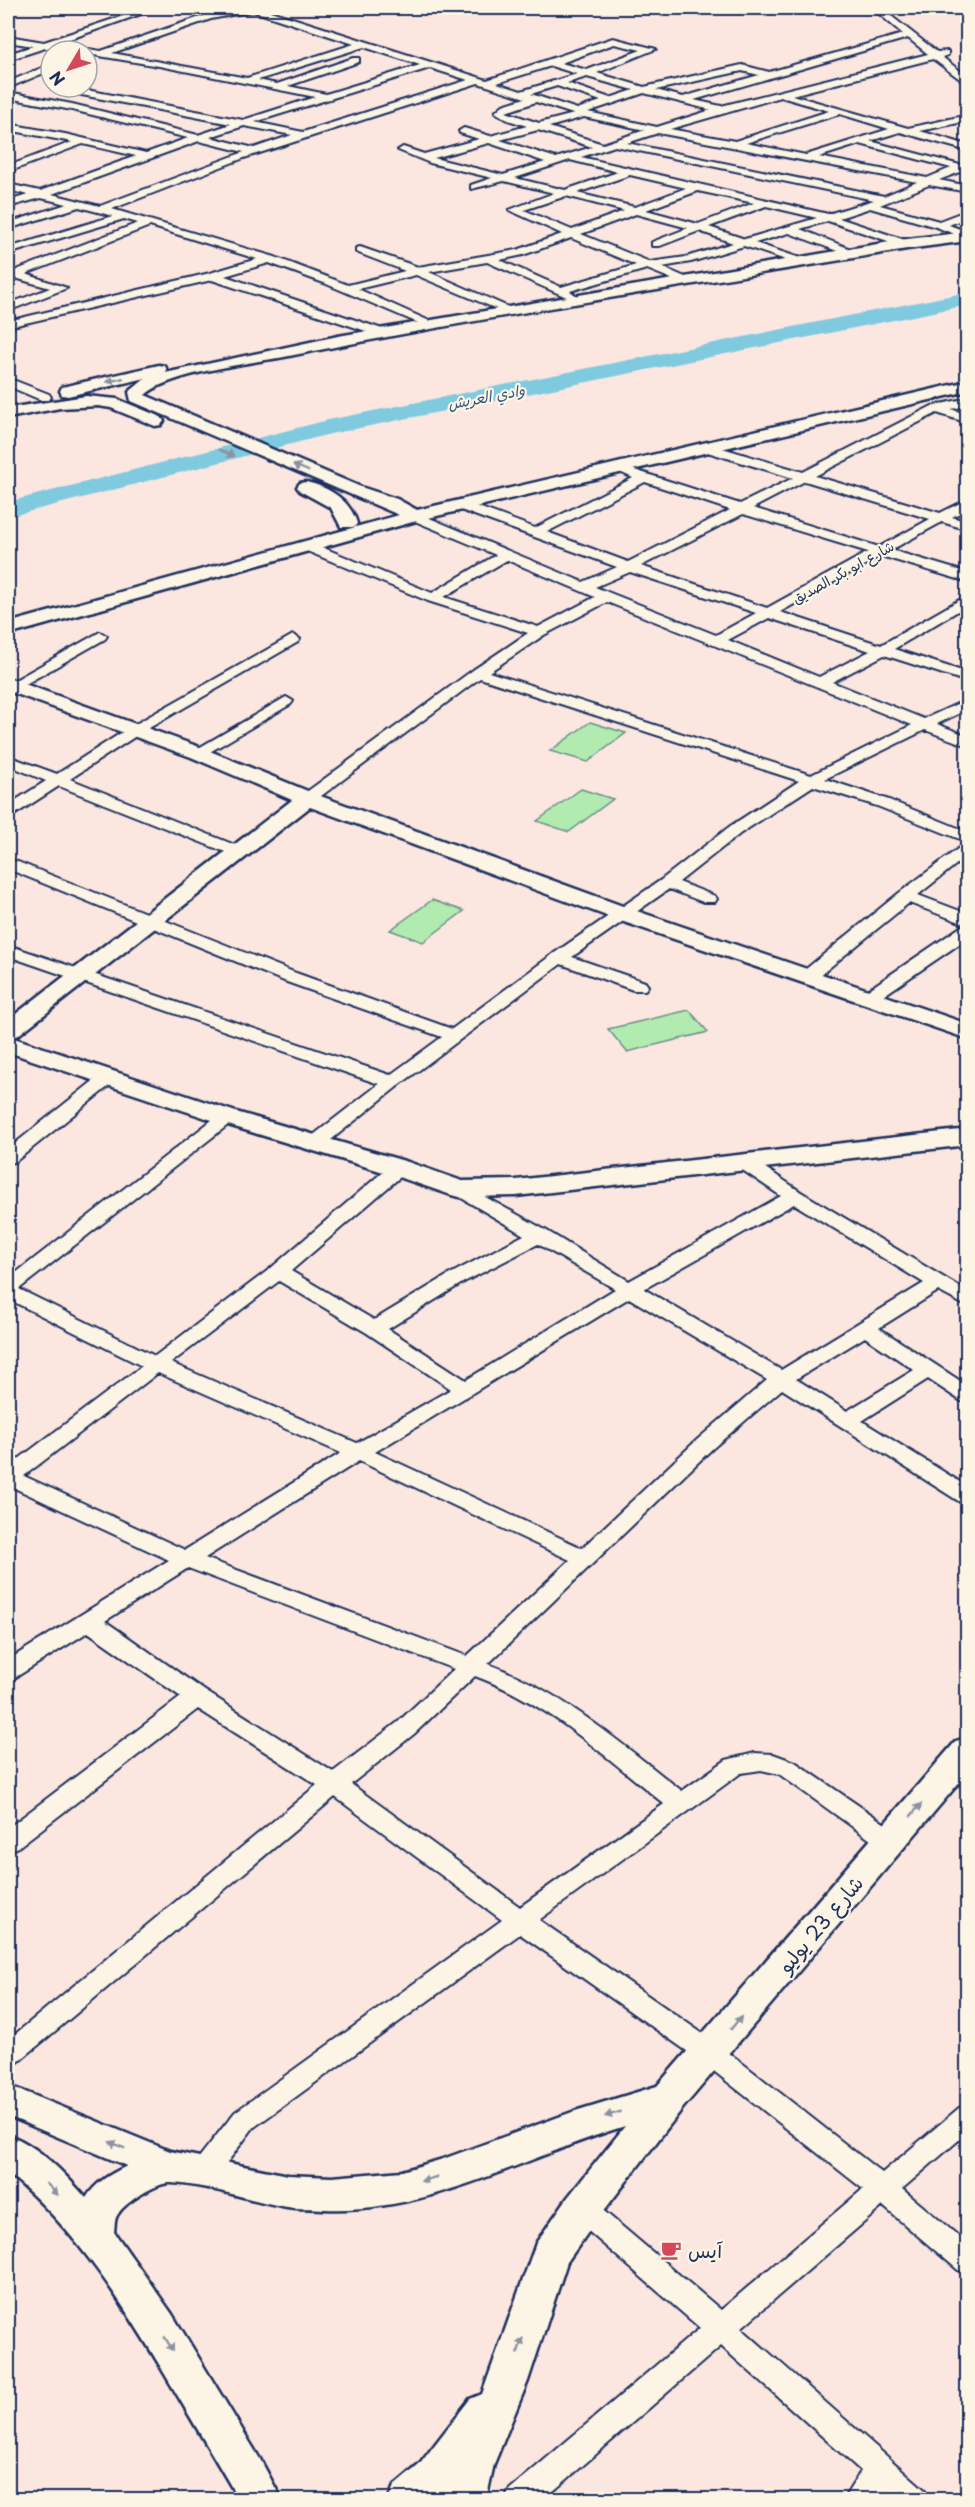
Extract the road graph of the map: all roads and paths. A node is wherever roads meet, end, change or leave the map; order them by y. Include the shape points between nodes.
1 (154, 8) edge
2 (254, 8) edge
3 (876, 8) edge
4 (890, 8) edge
5 (121, 19) junction
6 (168, 29) junction
7 (910, 35) junction
8 (8, 39) edge
9 (61, 39) edge
10 (39, 44) edge
11 (366, 44) junction
12 (39, 46) edge
13 (387, 51) junction
14 (99, 53) edge
15 (102, 53) junction
16 (945, 53) junction
17 (934, 55) junction
18 (8, 57) edge
19 (551, 63) junction
20 (429, 65) junction
21 (968, 70) edge
22 (39, 72) edge
23 (589, 74) junction
24 (769, 74) junction
25 (8, 79) edge
26 (249, 80) junction
27 (18, 81) junction
28 (483, 82) junction
29 (968, 82) edge
30 (39, 83) edge
31 (558, 83) junction
32 (8, 85) edge
33 (279, 86) junction
34 (644, 90) junction
35 (521, 94) junction
36 (780, 94) junction
37 (8, 95) edge
38 (101, 95) joint
39 (325, 97) junction
40 (534, 99) junction
41 (684, 100) junction
42 (610, 101) junction
43 (72, 107) junction
44 (723, 109) junction
45 (841, 111) junction
46 (581, 113) junction
47 (50, 116) dead end
48 (968, 118) edge
49 (39, 120) dead end
50 (248, 123) junction
51 (539, 127) junction
52 (11, 129) edge
53 (652, 130) junction
54 (904, 130) junction
55 (464, 131) dead end
56 (300, 134) junction
57 (203, 137) junction
58 (491, 140) junction
59 (83, 141) junction
60 (860, 141) junction
61 (612, 142) junction
62 (737, 143) junction
63 (600, 146) junction
64 (968, 148) edge
65 (403, 150) dead end
66 (253, 151) junction
67 (147, 156) junction
68 (567, 157) junction
69 (423, 158) junction
70 (805, 158) junction
71 (554, 161) junction
72 (698, 162) junction
73 (964, 166) edge
74 (8, 169) edge
75 (629, 172) junction
76 (767, 175) junction
77 (506, 177) junction
78 (663, 180) junction
79 (926, 181) junction
80 (475, 187) dead end
81 (8, 188) edge
82 (697, 188) junction
83 (968, 189) edge
84 (566, 193) junction
85 (724, 194) junction
86 (42, 195) junction
87 (885, 199) junction
88 (766, 202) junction
89 (8, 204) edge
90 (78, 204) junction
91 (870, 205) junction
92 (100, 210) junction
93 (636, 210) junction
94 (968, 213) edge
95 (123, 216) junction
96 (831, 217) junction
97 (148, 223) junction
98 (940, 225) junction
99 (8, 226) edge
100 (700, 228) junction
101 (789, 229) junction
102 (8, 233) edge
103 (574, 234) junction
104 (964, 235) edge
105 (35, 243) junction
106 (745, 243) junction
107 (656, 244) dead end
108 (907, 244) junction
109 (360, 250) dead end
110 (8, 251) edge
111 (67, 253) junction
112 (852, 253) junction
113 (271, 259) junction
114 (490, 259) junction
115 (802, 262) junction
116 (650, 265) junction
117 (417, 271) junction
118 (10, 275) edge
119 (213, 276) junction
120 (688, 282) junction
121 (350, 288) junction
122 (70, 290) junction
123 (560, 291) junction
124 (578, 300) junction
125 (108, 301) junction
126 (8, 309) edge
127 (511, 312) junction
128 (8, 324) edge
129 (430, 326) junction
130 (384, 333) junction
131 (338, 341) junction
132 (968, 376) edge
133 (8, 382) edge
134 (968, 386) edge
135 (45, 397) junction
136 (909, 399) junction
137 (968, 402) edge
138 (8, 406) edge
139 (936, 409) junction
140 (8, 413) edge
141 (968, 419) edge
142 (708, 447) junction
143 (619, 469) junction
144 (644, 477) junction
145 (806, 477) junction
146 (968, 503) edge
147 (460, 505) junction
148 (741, 509) junction
149 (408, 512) junction
150 (941, 518) junction
151 (348, 523) junction
152 (968, 526) edge
153 (535, 534) junction
154 (307, 546) junction
155 (879, 551) junction
156 (508, 554) junction
157 (629, 567) junction
158 (968, 578) edge
159 (583, 587) junction
160 (607, 596) junction
161 (434, 597) junction
162 (968, 599) edge
163 (768, 614) junction
164 (8, 617) edge
165 (8, 629) edge
166 (539, 632) junction
167 (100, 636) dead end
168 (293, 639) dead end
169 (718, 640) junction
170 (881, 651) junction
171 (478, 673) junction
172 (968, 678) edge
173 (821, 682) junction
174 (10, 687) edge
175 (286, 701) dead end
176 (968, 703) edge
177 (925, 724) junction
178 (137, 729) junction
179 (968, 742) edge
180 (198, 753) junction
181 (8, 760) edge
182 (810, 780) junction
183 (57, 781) junction
184 (307, 800) junction
185 (8, 812) edge
186 (968, 838) edge
187 (968, 847) edge
188 (239, 852) junction
189 (8, 863) edge
190 (667, 883) junction
191 (905, 896) junction
192 (709, 899) dead end
193 (623, 914) junction
194 (968, 920) edge
195 (151, 921) junction
196 (968, 930) edge
197 (8, 951) edge
198 (559, 958) junction
199 (80, 975) junction
200 (807, 977) junction
201 (639, 986) dead end
202 (868, 998) junction
203 (8, 1031) edge
204 (968, 1032) edge
205 (456, 1036) junction
206 (8, 1044) edge
207 (108, 1078) junction
208 (392, 1082) junction
209 (227, 1117) junction
210 (968, 1137) edge
211 (314, 1144) junction
212 (8, 1158) edge
213 (742, 1161) junction
214 (399, 1168) junction
215 (460, 1189) junction
216 (794, 1196) junction
217 (540, 1235) junction
218 (278, 1272) junction
219 (938, 1283) junction
220 (631, 1288) junction
221 (8, 1290) edge
222 (968, 1301) edge
223 (864, 1327) junction
224 (374, 1329) junction
225 (155, 1364) junction
226 (927, 1371) junction
227 (781, 1379) junction
228 (466, 1389) junction
229 (968, 1396) edge
230 (846, 1420) junction
231 (358, 1452) junction
232 (8, 1477) edge
233 (968, 1497) edge
234 (585, 1558) junction
235 (188, 1560) junction
236 (88, 1621) junction
237 (473, 1667) junction
238 (8, 1671) edge
239 (197, 1697) junction
240 (968, 1749) edge
241 (334, 1784) junction
242 (681, 1804) junction
243 (8, 1841) edge
244 (891, 1841) junction
245 (521, 1921) junction
246 (710, 2053) junction
247 (8, 2055) edge
248 (669, 2098) junction
249 (8, 2100) edge
250 (968, 2116) edge
251 (8, 2151) edge
252 (167, 2166) junction
253 (204, 2172) junction
254 (880, 2188) junction
255 (582, 2209) junction
256 (95, 2234) junction
257 (968, 2261) edge
258 (720, 2327) junction
259 (508, 2381) junction
260 (879, 2470) junction
261 (260, 2498) edge
262 (409, 2499) edge
263 (465, 2499) edge
264 (519, 2499) edge
265 (858, 2499) edge
266 (914, 2499) edge

1 - 5 street
2 - 6 street
2 - 11 street
3 - 7 street
4 - 16 street
5 - 6 street
5 - 9 street
6 - 15 street
7 - 17 street
7 - 24 street
8 - 10 street
11 - 13 street
11 - 26 street
12 - 18 street
13 - 20 street
13 - 33 street
14 - 15 street
15 - 26 street
16 - 17 street
16 - 21 street
17 - 29 street
17 - 36 street
19 - 23 street
19 - 23 street via 616,41 651,49
19 - 28 street
20 - 28 street
20 - 39 street
22 - 27 street
23 - 31 street
23 - 34 street
24 - 34 street via 742,68
24 - 41 street
25 - 27 street
26 - 33 street
27 - 30 street
27 - 32 street
28 - 35 street
28 - 56 street
31 - 35 street
31 - 42 street
33 - 39 street
34 - 41 street
34 - 42 street
35 - 40 street
36 - 44 street
36 - 45 street
37 - 43 street
38 - 43 street
38 - 50 street
39 - 50 street
40 - 46 street
40 - 51 street via 500,112
41 - 44 street
42 - 46 street
43 - 47 street
43 - 57 street
44 - 53 street
45 - 54 street
45 - 62 street
46 - 51 street
46 - 53 street
48 - 54 street
49 - 52 street
50 - 56 street
50 - 57 street
51 - 58 street
51 - 63 street
52 - 59 street
53 - 61 street
53 - 62 street
54 - 60 street
54 - 64 street
55 - 58 street
56 - 66 street
57 - 66 street
57 - 67 street
58 - 69 street
58 - 71 street
59 - 67 street
59 - 74 street
60 - 70 street
60 - 73 street
61 - 63 street
61 - 72 street
62 - 70 street
62 - 72 street
63 - 68 street
65 - 69 street
66 - 92 street
67 - 86 street
68 - 71 street
68 - 75 street
69 - 77 street
70 - 76 street
70 - 79 street
71 - 77 street
72 - 76 street
72 - 78 street
73 - 79 street
75 - 78 street
75 - 84 street
76 - 85 street
76 - 87 street
77 - 80 street
77 - 84 street
78 - 82 street
79 - 83 street
79 - 87 street
81 - 86 street
82 - 85 street
82 - 93 street
84 - 93 street
84 - 103 street via 514,210
85 - 88 street
86 - 89 street
86 - 90 street
87 - 91 street
88 - 96 street
88 - 100 street
90 - 92 street
90 - 99 street
91 - 96 street
91 - 98 street
92 - 95 street
93 - 100 street
93 - 103 street
94 - 98 street
95 - 97 street
95 - 105 street
96 - 101 street
96 - 108 street
97 - 111 street
97 - 113 street
98 - 104 street
100 - 106 street
100 - 107 street
101 - 106 street
101 - 112 street
102 - 105 street
103 - 114 street
103 - 116 street
104 - 108 street
105 - 110 street
105 - 111 street
106 - 115 street
106 - 116 street
108 - 112 street
109 - 117 street
111 - 118 street
112 - 115 street
113 - 119 street
113 - 121 street
114 - 117 street
114 - 123 street
115 - 120 street
116 - 120 street
116 - 123 street
117 - 121 street
117 - 127 street
118 - 122 street
119 - 125 street
119 - 130 street
120 - 124 street
121 - 129 street
122 - 125 street
122 - 126 street
123 - 124 street
124 - 127 street
125 - 128 street
127 - 129 street
129 - 130 street
130 - 131 street
131 -> 135 street via 273,346
149 -> 131 street via 155,406 136,394 153,381
132 - 149 street
133 - 135 street
134 - 136 street
135 - 138 street
136 - 139 street
136 - 142 street
137 - 139 street
139 - 141 street
139 - 145 street
140 -> 151 street via 84,401 113,404 332,499 345,512
142 - 143 street
142 - 145 street
143 - 144 street
143 - 147 street
144 - 148 street
144 - 153 street
145 - 148 street
145 - 150 street
146 - 150 street, شارع ابو بكر الصديق
147 - 149 street
147 - 153 street
148 - 155 street
148 - 157 street
149 - 151 street
149 - 154 street
149 - 156 street
150 - 152 street
150 - 155 street, شارع ابو بكر الصديق
151 - 164 street
153 - 157 street
154 - 161 street
154 - 165 street
155 - 158 street
155 - 163 street, شارع ابو بكر الصديق
156 - 159 street
156 - 161 street
157 - 159 street
157 - 163 street
159 - 160 street
160 - 166 street
160 - 169 street
161 - 166 street
162 - 170 street
163 - 169 street, شارع ابو بكر الصديق
163 - 170 street
166 - 171 street
167 - 174 street
168 - 178 street
169 - 173 street
170 - 172 street
170 - 173 street
171 - 182 street
171 - 184 street
173 - 177 street
174 - 178 street
175 - 180 street
176 - 177 street
177 - 179 street
177 - 182 street
178 - 180 street
178 - 183 street
180 - 184 street
181 - 183 street
182 - 186 street via 883,803
182 - 190 street via 735,830
183 - 185 street
183 - 188 street
184 - 188 street
184 - 193 street
187 - 191 street
188 - 195 street
189 - 195 street
190 - 192 street
190 - 193 street
191 - 194 street
191 - 200 street
193 - 198 street
193 - 200 street
195 - 199 street
195 - 205 street via 290,977
196 - 202 street
197 - 199 street
198 - 201 street
198 - 205 street
199 - 203 street
199 - 208 street
200 - 202 street
202 - 204 street
205 - 208 street
206 - 207 street
207 - 209 street
207 - 212 street
208 - 211 street
209 - 211 street
209 - 221 street
210 - 213 street
211 - 214 street
213 - 215 street via 516,1188
213 - 216 street
214 - 215 street
214 - 218 street
215 - 217 street
216 - 219 street
216 - 220 street
217 - 220 street
217 - 224 street via 457,1278
218 - 224 street
218 - 225 street
219 - 222 street
219 - 223 street
220 - 227 street
220 - 228 street
221 - 225 street
223 - 226 street
223 - 227 street
224 - 228 street
225 - 231 street
225 - 232 street
226 - 229 street
226 - 230 street
227 - 230 street
227 - 234 street via 705,1444
228 - 231 street
230 - 233 street
231 - 234 street
231 - 235 street
232 - 235 street
234 - 237 street
235 - 236 street
235 - 237 street
236 - 238 street
236 - 239 street
237 - 241 street via 406,1728
237 - 242 street via 499,1675 540,1697
239 - 241 street
239 - 243 street
244 -> 240 street, شارع 23 يوليو
241 - 245 street
241 - 247 street
242 - 244 street via 734,1766 760,1760 773,1762
242 - 245 street
246 -> 244 street, شارع 23 يوليو
245 - 246 street
245 - 253 street via 244,2120
246 - 248 street, شارع 23 يوليو
246 - 254 street
248 -> 253 street via 575,2126 402,2187 361,2192 288,2191
248 - 255 street, شارع 23 يوليو
252 -> 249 street
250 - 254 street
251 -> 256 street via 46,2183
252 - 253 street
252 - 256 street via 124,2185 106,2198 94,2220
254 - 257 street
254 - 258 street
255 - 258 street
259 -> 255 street, شارع 23 يوليو via 550,2255
256 -> 261 street via 170,2346
258 - 260 street
258 - 264 street
259 - 262 street via 434,2479
259 - 263 street via 473,2464
260 - 265 street
260 - 266 street

